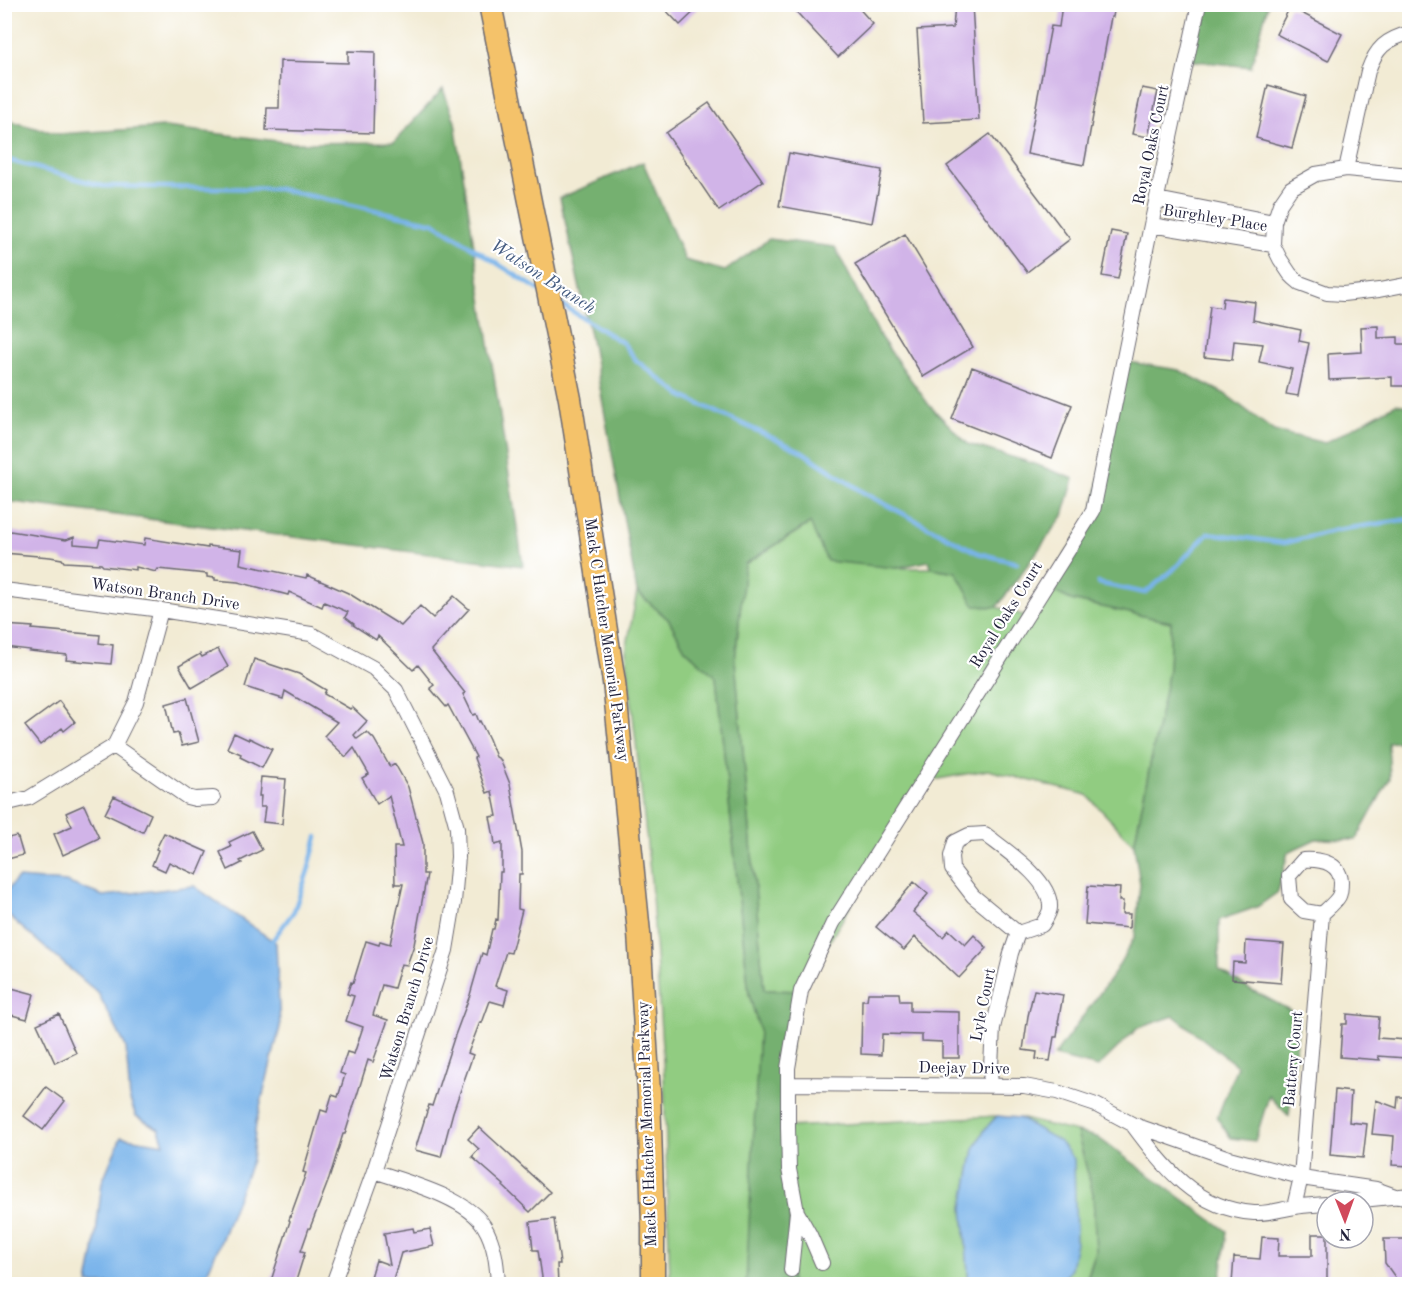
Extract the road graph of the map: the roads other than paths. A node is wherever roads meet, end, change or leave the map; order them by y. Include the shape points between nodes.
1 (490, 4) edge
2 (1199, 4) edge
3 (1410, 33) edge
4 (1346, 169) junction
5 (1410, 175) edge
6 (1157, 199) junction
7 (1274, 222) junction
8 (1151, 225) junction
9 (1273, 244) junction
10 (1410, 284) edge
11 (4, 590) edge
12 (161, 610) junction
13 (114, 746) junction
14 (213, 798) dead end
15 (4, 804) edge
16 (1322, 914) dead end
17 (1018, 933) junction
18 (788, 1084) junction
19 (990, 1085) junction
20 (1132, 1124) junction
21 (374, 1171) junction
22 (1300, 1177) junction
23 (1404, 1196) edge
24 (1375, 1199) edge
25 (1315, 1205) edge
26 (1294, 1207) junction
27 (797, 1212) junction
28 (822, 1263) dead end
29 (792, 1270) dead end
30 (333, 1284) edge
31 (498, 1284) edge
32 (653, 1284) edge

1 - 32 main road, Mack C Hatcher Memorial Parkway via 570,399 614,682 636,899 649,1093
2 - 6 street, Royal Oaks Court
3 - 4 street via 1394,37 1371,60
4 - 5 street, Burghley Place
4 - 7 street, Burghley Place via 1316,174 1291,188
6 - 7 street, Burghley Place
6 - 8 street, Royal Oaks Court
7 - 9 street, Burghley Place
8 - 9 street, Burghley Place
8 - 18 street, Royal Oaks Court via 1093,511 833,923 801,991
9 - 10 street, Burghley Place via 1294,278 1327,293
11 - 12 street, Watson Branch Drive
12 - 13 street via 136,702
12 - 21 street, Watson Branch Drive via 312,634 373,668 396,690 447,791 457,828 458,857 446,950
13 - 14 street via 188,797
13 - 15 street via 29,798
16 - 22 street, Battery Court
17 - 17 street via 1042,925 1050,910 1047,890 1020,861 985,834 969,835 955,842 952,869 974,896
17 - 19 street, Lyle Court via 993,1028
18 - 19 street, Deejay Drive
18 - 27 street, Royal Oaks Court via 789,1170
19 - 20 street, Deejay Drive via 1057,1092 1096,1105
20 - 22 street, Deejay Drive via 1228,1158
20 - 26 street, Deejay Drive via 1174,1176 1212,1203 1255,1214
21 - 30 street, Watson Branch Drive
21 - 31 street via 445,1196 479,1220 493,1246
22 - 23 street, Deejay Drive
22 - 26 street, Battery Court
23 - 24 street, Deejay Drive
25 - 26 street, Deejay Drive
27 - 28 street, Royal Oaks Court
27 - 29 street, Royal Oaks Court

